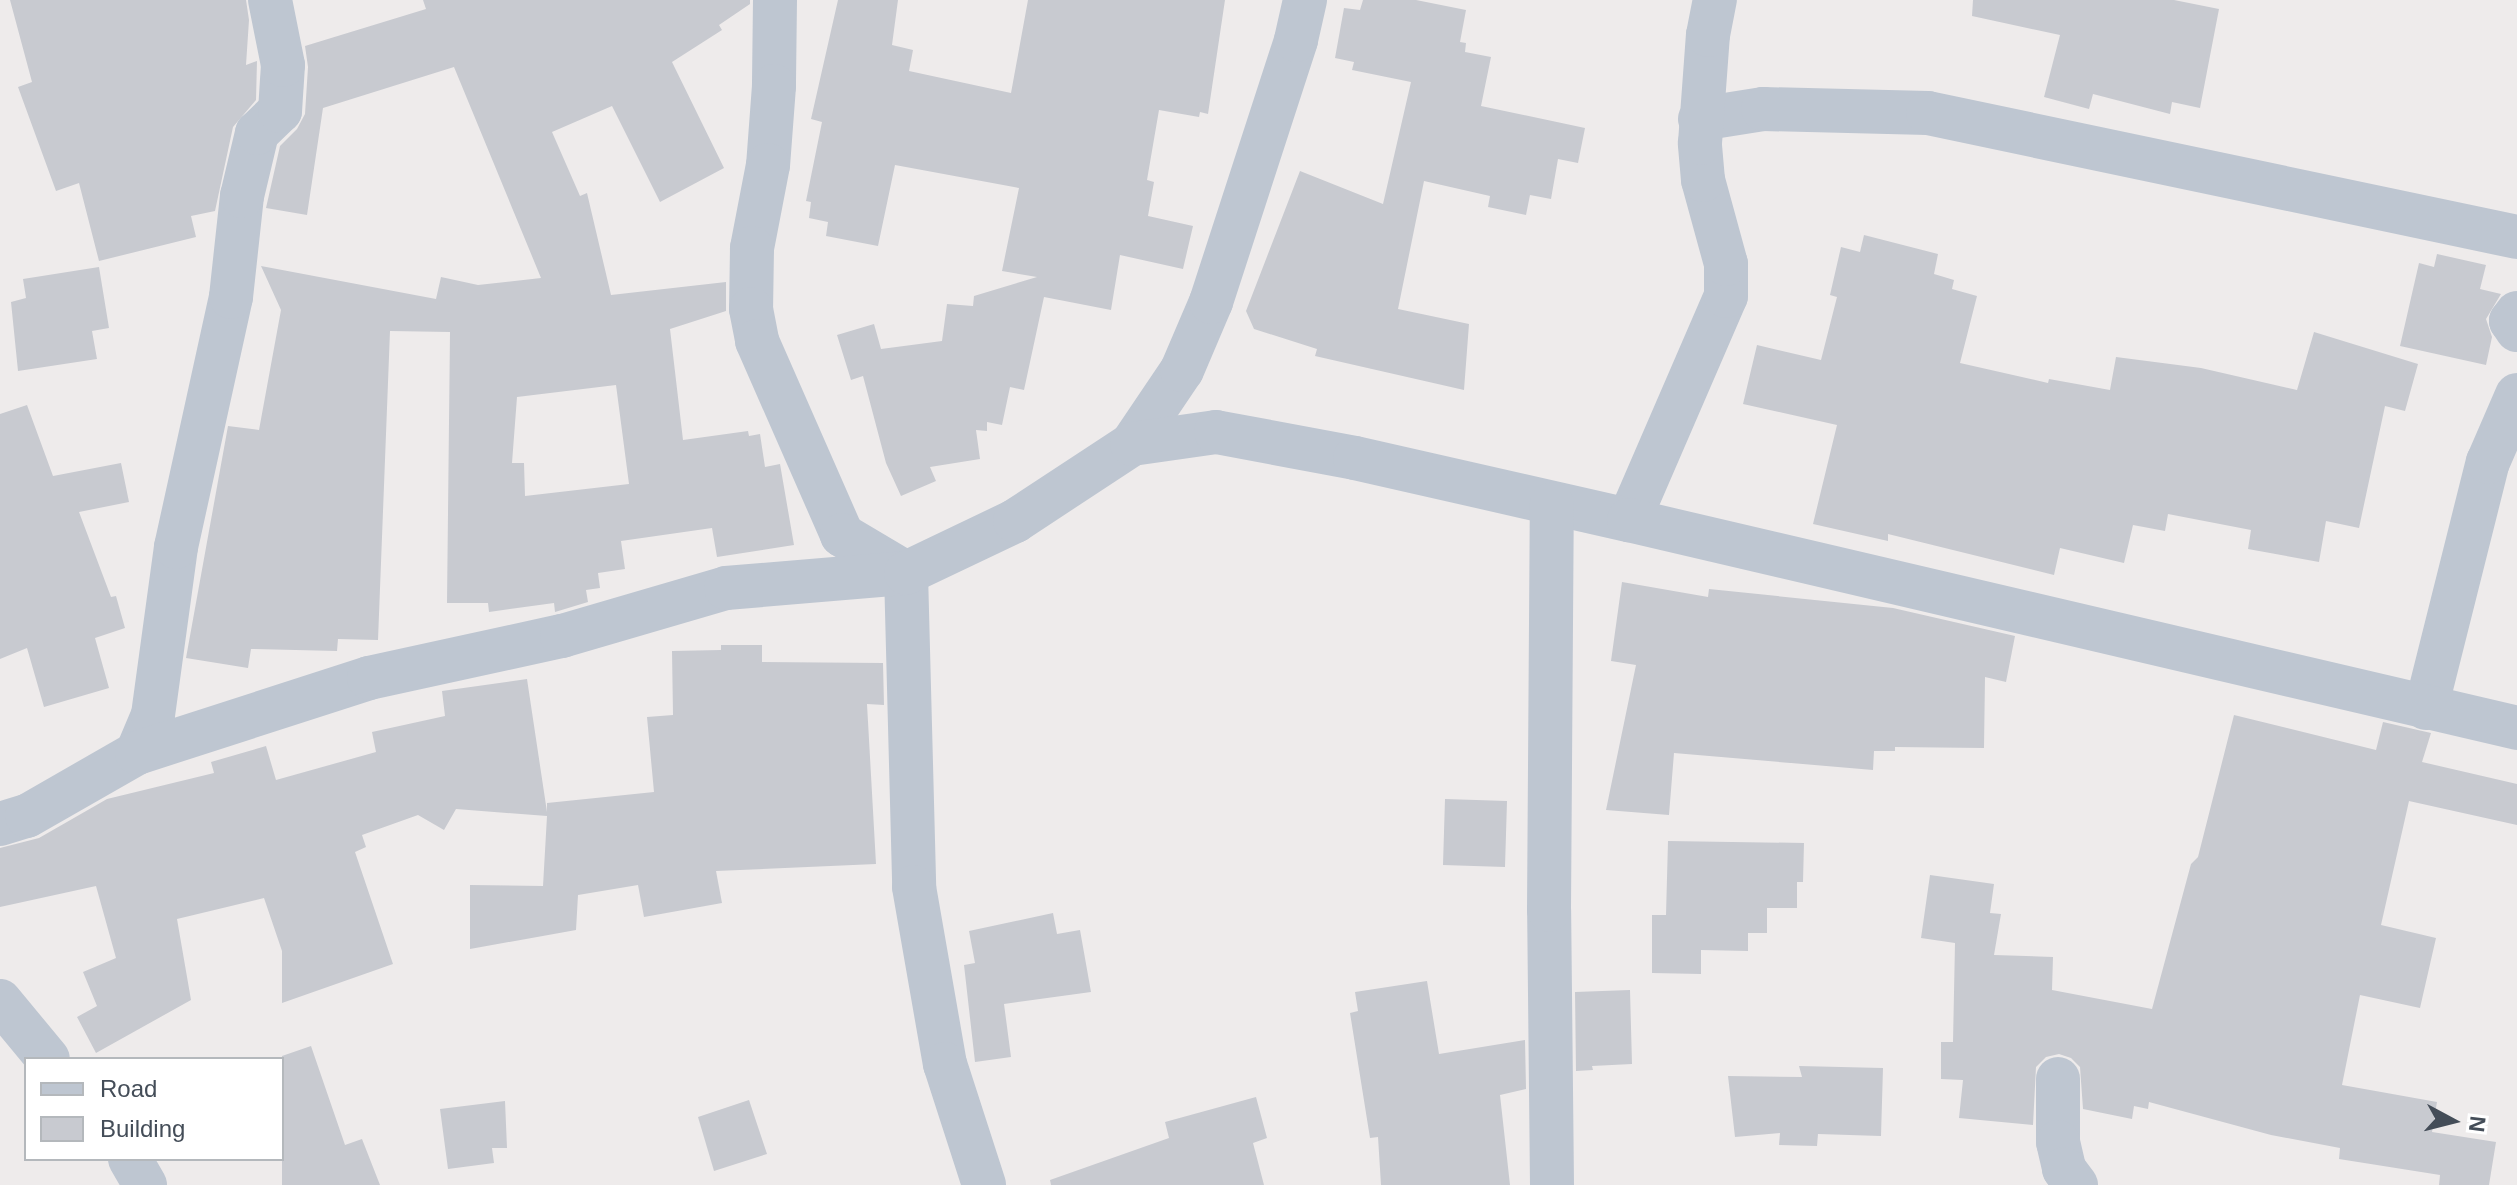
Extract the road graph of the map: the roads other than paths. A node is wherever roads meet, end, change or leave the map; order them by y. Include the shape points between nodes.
1 (270, 0) edge
2 (775, 0) edge
3 (1305, 0) edge
4 (1715, 0) edge
5 (1700, 119) junction
6 (2517, 237) edge
7 (2517, 313) edge
8 (2517, 330) edge
9 (2517, 395) edge
10 (1132, 444) junction
11 (1552, 504) junction
12 (1629, 520) junction
13 (906, 573) junction
14 (2426, 708) junction
15 (2517, 728) edge
16 (137, 753) junction
17 (0, 824) edge
18 (0, 1001) edge
19 (46, 1057) edge
20 (2058, 1079) dead end
21 (131, 1161) edge
22 (145, 1185) edge
23 (984, 1185) edge
24 (1552, 1185) edge
25 (2076, 1185) edge

1 - 16 street via 283,65 280,111 257,133 248,171 231,297 176,547 153,715
2 - 13 street via 768,165 750,285 757,341 842,535
3 - 10 street via 1211,302 1182,370
4 - 5 street
5 - 6 street via 1763,109 1928,113
5 - 12 street via 1703,180 1724,254 1726,296
7 - 8 street via 2511,321
9 - 14 street via 2488,462
10 - 11 street via 1216,432
10 - 13 street via 1015,521
11 - 12 street
11 - 24 street
12 - 14 street
13 - 16 street via 726,588 562,636 369,678
13 - 23 street via 914,887 945,1064
14 - 15 street
16 - 17 street via 27,816
18 - 19 street
20 - 25 street via 2058,1142 2064,1169
21 - 22 street

